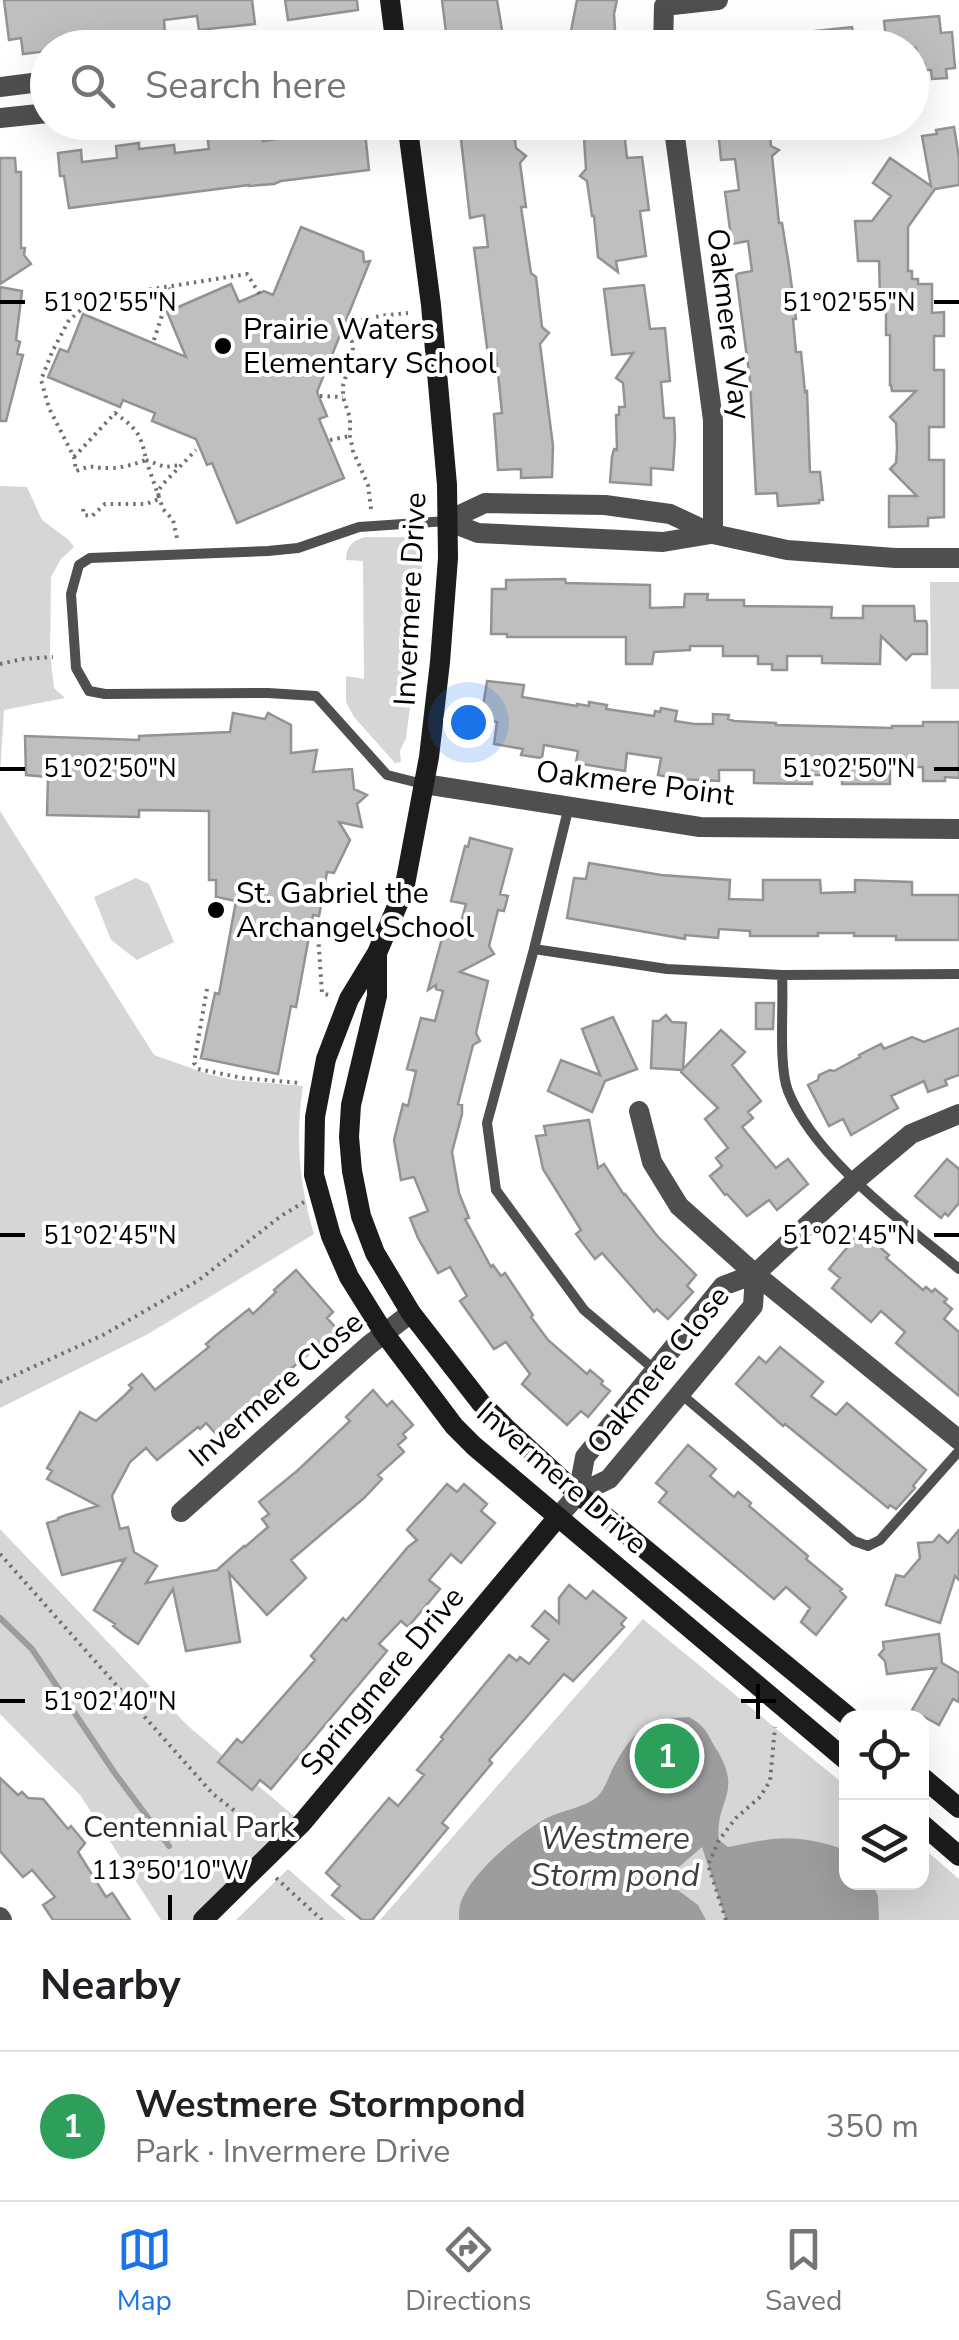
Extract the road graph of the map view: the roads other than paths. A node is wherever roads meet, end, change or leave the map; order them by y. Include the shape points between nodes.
1 (390, 0) edge
2 (718, 0) edge
3 (393, 30) edge
4 (663, 30) edge
5 (30, 84) edge
6 (0, 88) edge
7 (30, 115) edge
8 (0, 118) edge
9 (409, 140) edge
10 (675, 140) edge
11 (447, 520) junction
12 (713, 534) junction
13 (959, 558) edge
14 (424, 784) junction
15 (569, 806) junction
16 (959, 829) edge
17 (534, 949) junction
18 (377, 953) junction
19 (959, 974) edge
20 (782, 975) junction
21 (638, 1110) dead end
22 (959, 1114) edge
23 (854, 1181) junction
24 (959, 1269) edge
25 (755, 1274) junction
26 (411, 1313) junction
27 (384, 1334) junction
28 (655, 1370) junction
29 (681, 1394) junction
30 (959, 1440) edge
31 (959, 1451) edge
32 (578, 1494) junction
33 (181, 1512) dead end
34 (558, 1517) junction
35 (840, 1710) edge
36 (839, 1754) edge
37 (929, 1783) edge
38 (959, 1808) edge
39 (929, 1830) edge
40 (959, 1856) edge
41 (203, 1920) edge

1 - 3 street
2 - 4 street via 664,6
5 - 6 street
7 - 8 street
9 - 11 street, Invermere Drive via 431,305
10 - 12 street, Oakmere Way via 713,420
11 - 12 street via 478,533 664,542
11 - 12 street via 485,504 605,505 670,514
11 - 14 street, Invermere Drive via 440,662
11 - 14 lane via 359,527 298,548 90,558 79,565 71,594 76,668 89,692 316,696 387,775
12 - 13 street via 787,550
14 - 15 street, Oakmere Point
14 - 18 street, Invermere Drive via 404,890
15 - 16 street, Oakmere Point via 700,827
15 - 17 lane
17 - 20 lane via 667,970
17 - 28 lane via 486,1123 496,1190 584,1310
18 - 26 street, Invermere Drive via 377,996 351,1106 352,1171 376,1253
18 - 27 street, Invermere Drive via 348,999 326,1059 314,1175 343,1264
19 - 20 lane
20 - 23 lane via 787,1089 809,1129
21 - 25 street via 652,1162 679,1206
22 - 23 street, Oakmere Close via 911,1134
23 - 24 lane
23 - 25 street, Oakmere Close
25 - 28 street, Oakmere Close via 722,1286
25 - 29 street, Oakmere Close via 754,1304
25 - 30 street, Oakmere Close
26 - 27 street, Invermere Close
26 - 32 street, Invermere Drive via 481,1403
27 - 33 street, Invermere Close
27 - 34 street, Invermere Drive via 454,1426
28 - 32 street, Oakmere Close via 584,1457
29 - 31 lane via 868,1546
29 - 32 street, Oakmere Close via 609,1479
32 - 34 street
32 - 35 street, Invermere Drive
34 - 36 street, Invermere Drive
34 - 41 street, Springmere Drive via 302,1823
37 - 38 street
39 - 40 street

